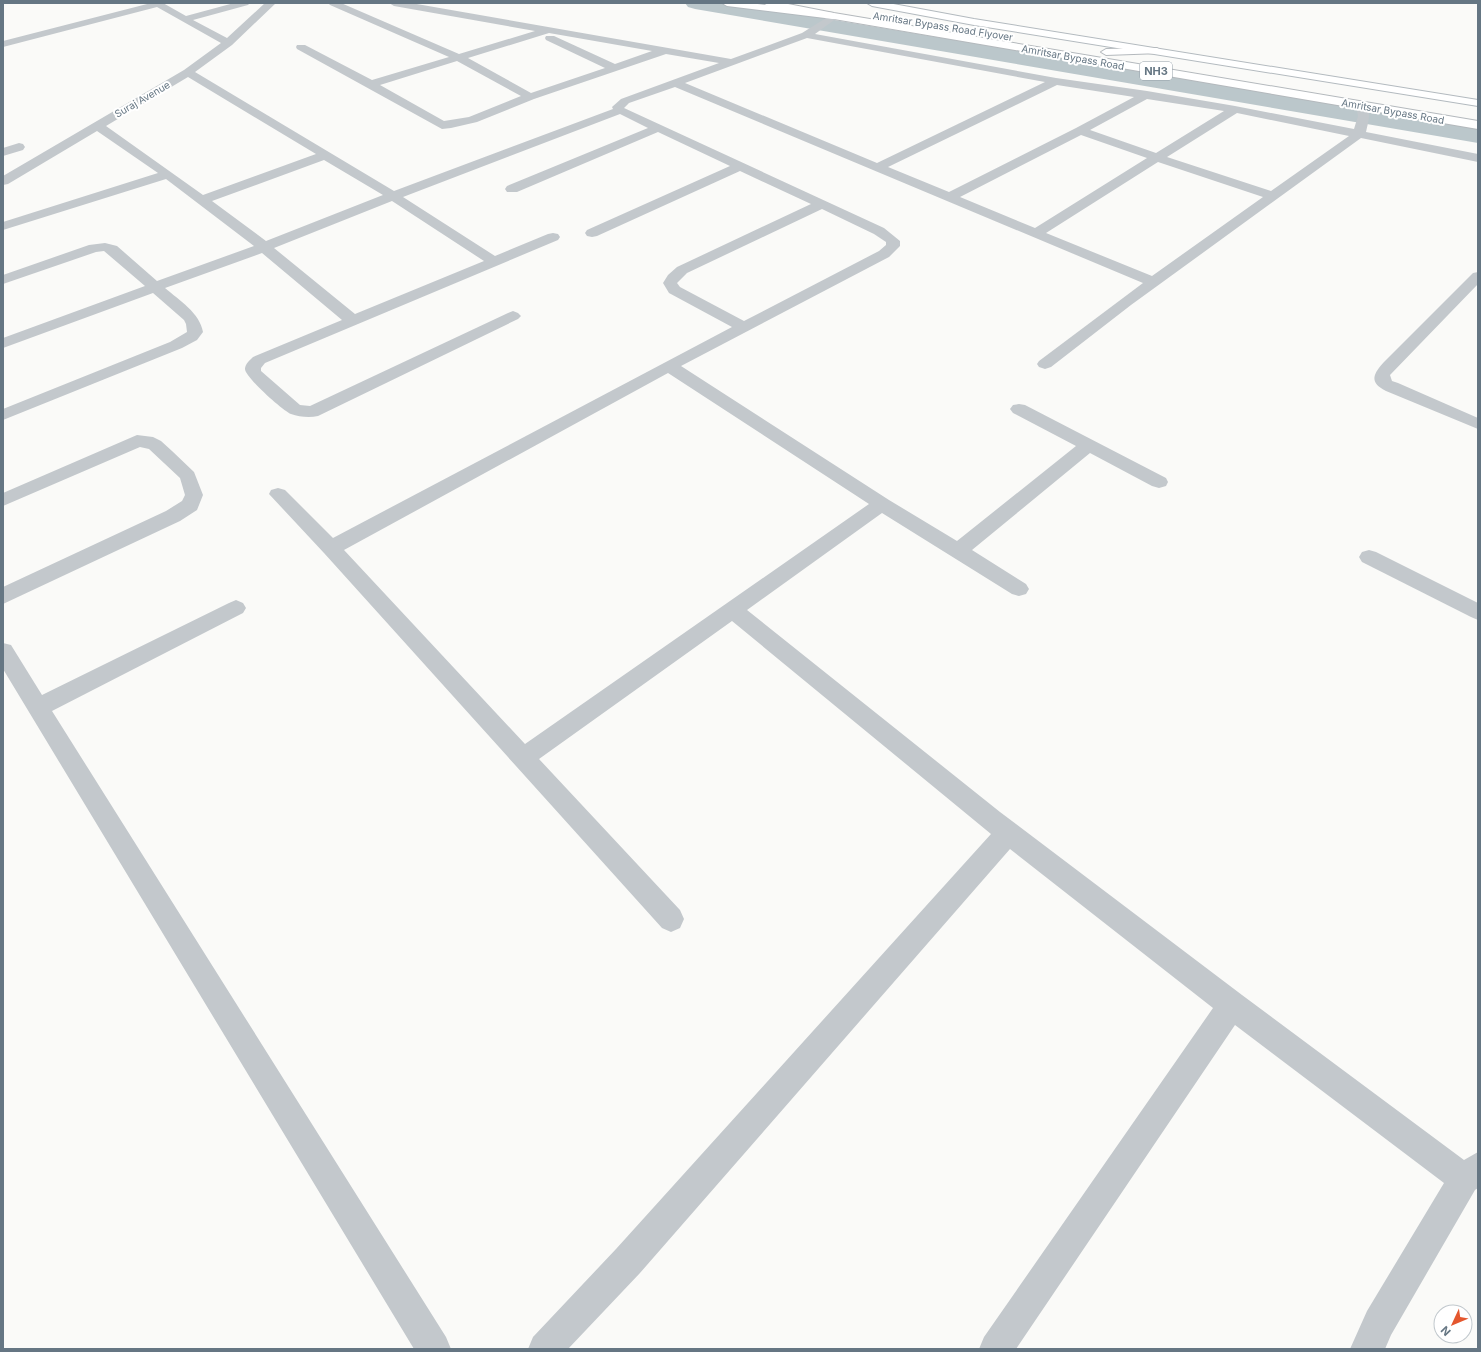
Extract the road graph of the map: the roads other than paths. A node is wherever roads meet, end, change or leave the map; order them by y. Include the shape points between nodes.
1 (245, 3) edge
2 (271, 3) edge
3 (333, 3) edge
4 (394, 3) edge
5 (727, 3) edge
6 (768, 3) edge
7 (809, 3) edge
8 (872, 3) edge
9 (157, 4) edge
10 (834, 16) junction
11 (184, 19) junction
12 (814, 29) junction
13 (544, 31) junction
14 (228, 43) junction
15 (3, 44) edge
16 (301, 47) dead end
17 (665, 51) junction
18 (1157, 51) junction
19 (1100, 52) junction
20 (458, 57) junction
21 (731, 62) junction
22 (614, 68) junction
23 (188, 72) junction
24 (1056, 81) junction
25 (675, 83) junction
26 (371, 84) junction
27 (1147, 94) junction
28 (530, 97) junction
29 (1478, 103) edge
30 (1235, 109) junction
31 (620, 110) junction
32 (1478, 116) edge
33 (1361, 121) junction
34 (97, 125) junction
35 (1478, 125) edge
36 (658, 128) junction
37 (1080, 131) junction
38 (19, 147) dead end
39 (3, 152) edge
40 (326, 155) junction
41 (1158, 158) junction
42 (1478, 158) edge
43 (740, 166) junction
44 (878, 167) junction
45 (168, 174) junction
46 (3, 181) edge
47 (512, 189) dead end
48 (393, 196) junction
49 (1273, 196) junction
50 (949, 197) junction
51 (201, 200) junction
52 (822, 204) junction
53 (3, 226) edge
54 (1036, 233) junction
55 (592, 234) dead end
56 (553, 237) dead end
57 (264, 247) junction
58 (495, 262) junction
59 (1478, 276) edge
60 (3, 280) edge
61 (1153, 282) junction
62 (156, 287) junction
63 (513, 316) dead end
64 (353, 321) junction
65 (743, 327) junction
66 (3, 343) edge
67 (1045, 364) dead end
68 (668, 366) junction
69 (1019, 409) dead end
70 (3, 415) edge
71 (1478, 424) edge
72 (1090, 445) junction
73 (1159, 482) dead end
74 (278, 494) dead end
75 (3, 500) edge
76 (882, 504) junction
77 (331, 548) junction
78 (958, 551) junction
79 (1369, 556) dead end
80 (1019, 589) dead end
81 (3, 596) edge
82 (236, 608) dead end
83 (733, 610) junction
84 (1478, 612) edge
85 (3, 651) edge
86 (38, 708) junction
87 (524, 758) junction
88 (1008, 834) junction
89 (671, 919) dead end
90 (1232, 1005) junction
91 (1471, 1173) edge
92 (434, 1349) edge
93 (545, 1349) edge
94 (996, 1349) edge
95 (1367, 1349) edge

1 - 11 street
2 - 14 street, Suraj Avenue
3 - 20 street
4 - 13 street
5 - 10 main road
6 - 10 main road, NH3
7 - 19 main road, Amritsar Bypass Road Flyover / NH3
8 - 18 main road
9 - 11 street
9 - 15 street
10 - 12 street
10 - 33 main road, Amritsar Bypass Road / NH3
11 - 14 street
12 - 21 street
12 - 24 street
13 - 17 street
13 - 20 street
13 - 22 street
14 - 23 street, Suraj Avenue
16 - 26 street
17 - 21 street
17 - 22 street
18 - 19 main road
18 - 29 main road
19 - 32 main road, Amritsar Bypass Road / NH3
20 - 26 street
20 - 28 street
21 - 25 street
22 - 28 street
23 - 34 street, Suraj Avenue
23 - 40 street
24 - 27 street
24 - 44 street
25 - 31 street via 626,102 618,107
25 - 44 street
26 - 28 street via 446,126 459,124
27 - 30 street
27 - 37 street
30 - 33 street
30 - 41 street
31 - 36 street
31 - 48 street
33 - 35 main road, Amritsar Bypass Road / NH3
33 - 42 street
33 - 49 street
34 - 45 street
34 - 46 street, Suraj Avenue
36 - 43 street
36 - 47 street
37 - 41 street
37 - 50 street
38 - 39 street
40 - 48 street
40 - 51 street
41 - 49 street
41 - 54 street
43 - 52 street
43 - 55 street
44 - 50 street
45 - 51 street
45 - 53 street
48 - 57 street
48 - 58 street
49 - 61 street
50 - 54 street
51 - 57 street
52 - 65 street via 888,236 893,241 893,246 884,254
52 - 65 street via 682,270 673,278 670,283 674,290
54 - 61 street
56 - 58 street
57 - 62 street
57 - 64 street
58 - 64 street
59 - 71 street via 1390,365 1382,374 1382,378 1392,387
60 - 62 street via 94,248 105,247
61 - 67 street
62 - 66 street
62 - 70 street via 194,324 195,332 191,337
63 - 64 street via 312,412 295,410 289,406 253,371 259,360
65 - 68 street
68 - 76 street
68 - 77 street
69 - 72 street
72 - 73 street
72 - 78 street
74 - 77 street
75 - 81 street via 137,441 147,441 166,455 188,476 194,495 190,505 173,516
76 - 78 street
76 - 83 street
77 - 87 street
78 - 80 street
79 - 84 street
82 - 86 street
83 - 87 street
83 - 88 street
85 - 86 street
86 - 92 street
87 - 89 street
88 - 90 street
88 - 93 street via 628,1261
90 - 91 street
90 - 94 street
91 - 95 street via 1379,1323

